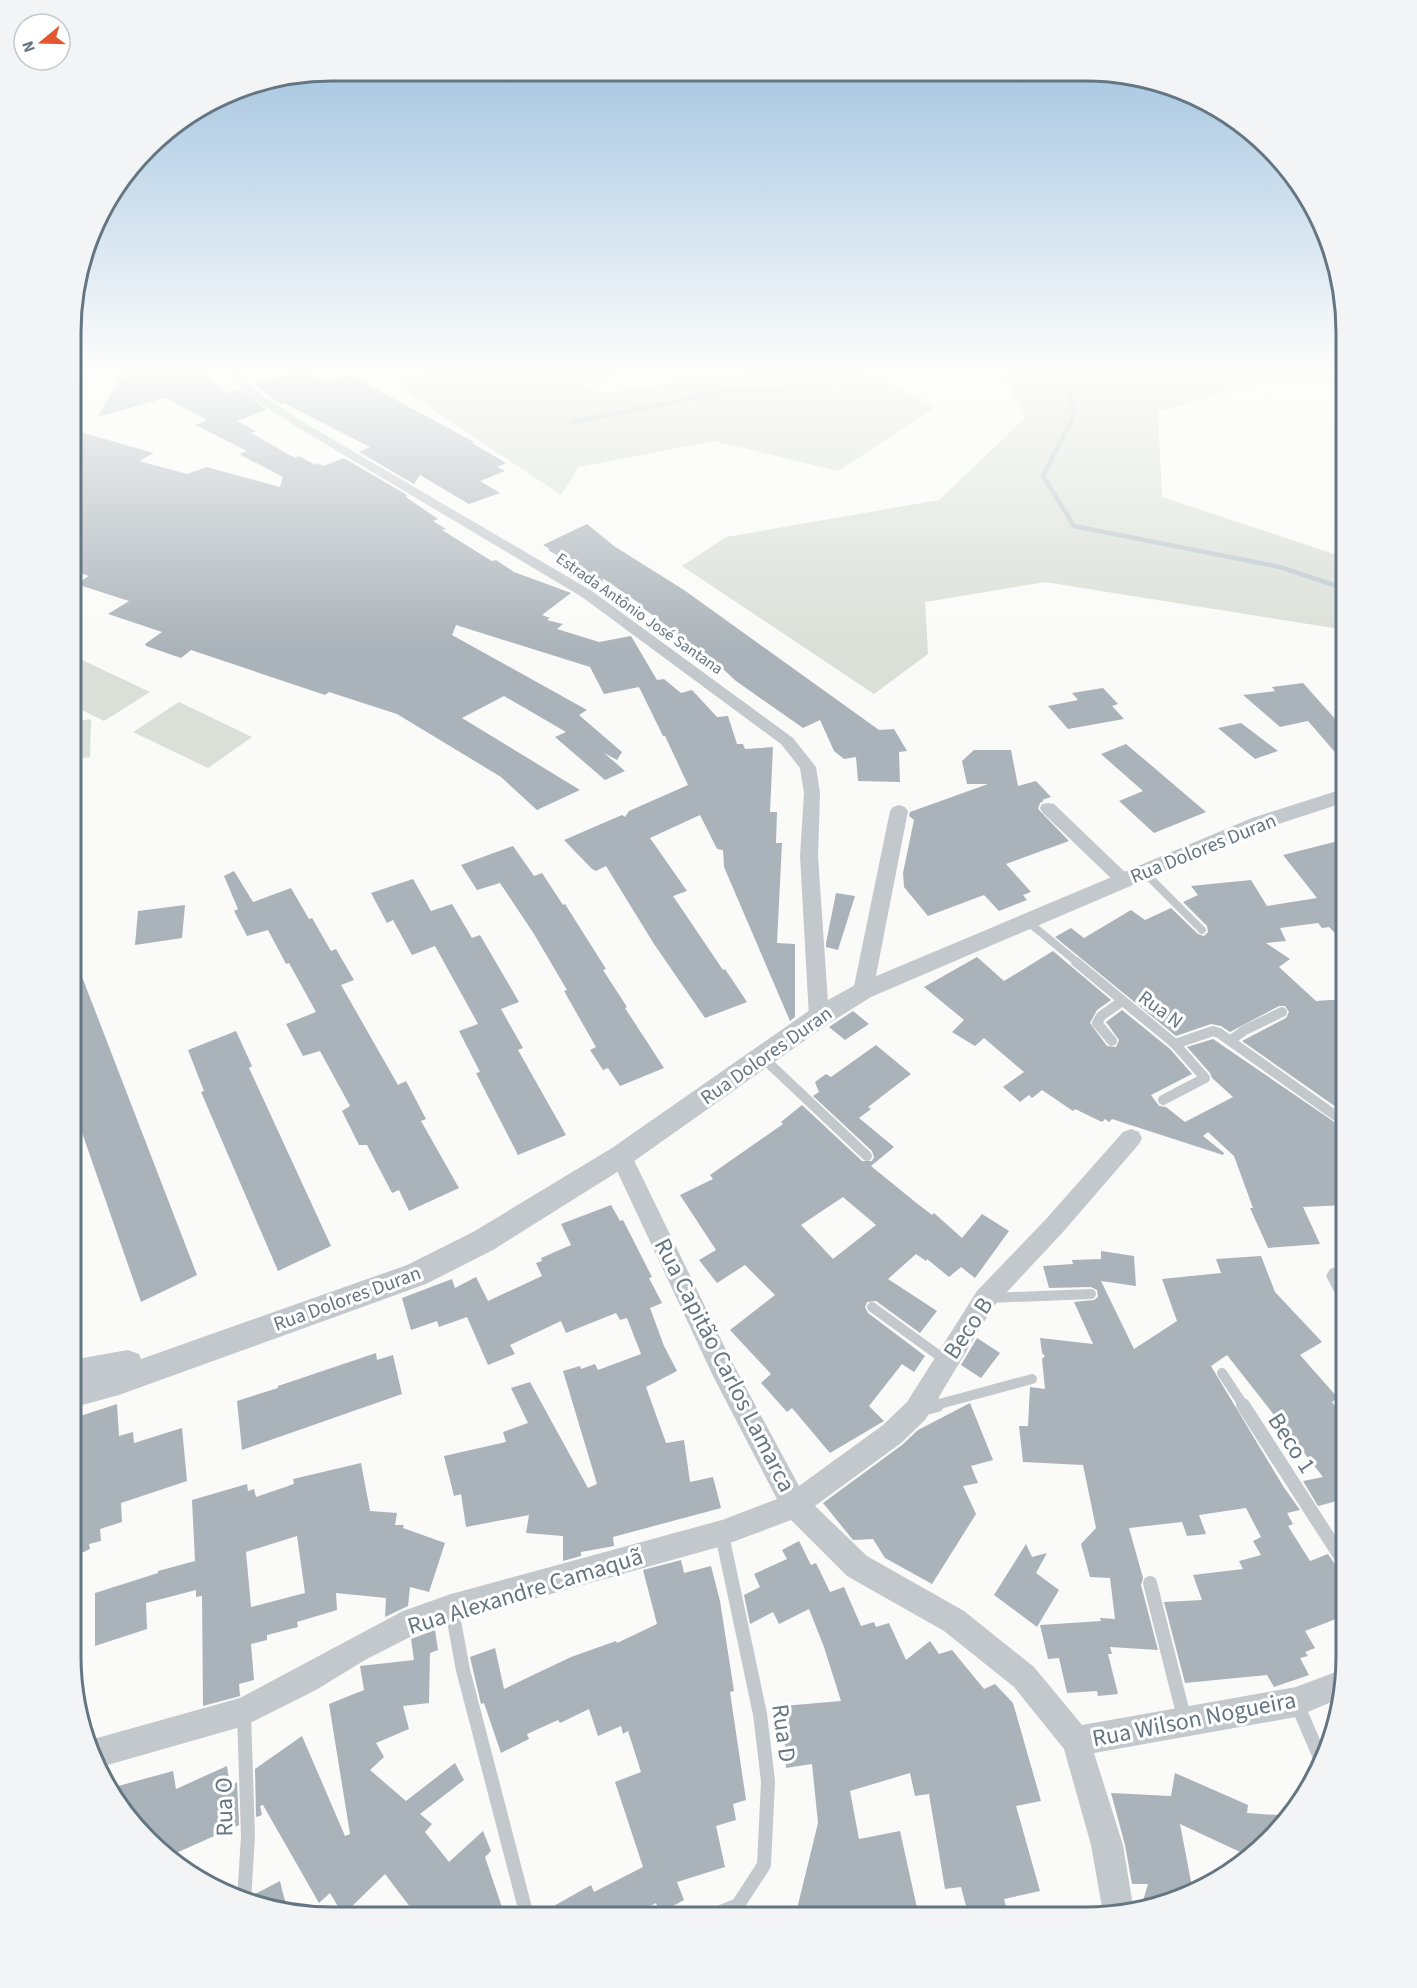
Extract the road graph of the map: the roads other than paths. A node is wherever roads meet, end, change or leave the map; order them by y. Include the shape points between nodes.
1 (366, 463) edge
2 (1336, 798) edge
3 (1048, 808) dead end
4 (899, 811) dead end
5 (1133, 876) junction
6 (1027, 921) junction
7 (1202, 930) dead end
8 (863, 991) junction
9 (1121, 1002) junction
10 (1282, 1012) dead end
11 (819, 1017) junction
12 (1231, 1040) junction
13 (1112, 1041) dead end
14 (1174, 1044) junction
15 (762, 1057) junction
16 (1162, 1100) dead end
17 (1336, 1116) edge
18 (1131, 1138) dead end
19 (621, 1156) junction
20 (867, 1156) dead end
21 (1091, 1294) dead end
22 (985, 1299) junction
23 (872, 1307) dead end
24 (204, 1350) junction
25 (945, 1360) junction
26 (81, 1372) edge
27 (1222, 1373) dead end
28 (1032, 1379) dead end
29 (81, 1390) edge
30 (916, 1411) junction
31 (795, 1505) junction
32 (722, 1533) junction
33 (1336, 1550) edge
34 (1150, 1583) dead end
35 (451, 1608) junction
36 (1334, 1686) edge
37 (1296, 1702) junction
38 (244, 1712) junction
39 (1185, 1720) junction
40 (1076, 1741) junction
41 (1317, 1751) edge
42 (100, 1752) edge
43 (245, 1891) edge
44 (1117, 1905) edge
45 (525, 1907) edge
46 (733, 1907) edge

1 - 11 street, Estrada Antônio José Santana via 587,594 787,741 808,767 812,793 809,856
2 - 5 street, Rua Dolores Duran via 1259,823
3 - 5 street
4 - 8 street
5 - 6 street, Rua Dolores Duran
5 - 7 lane
6 - 8 street, Rua Dolores Duran
6 - 9 lane, Rua N
8 - 11 street, Rua Dolores Duran
9 - 13 lane via 1097,1023
9 - 14 lane, Rua N
10 - 12 lane
11 - 15 street, Rua Dolores Duran
12 - 14 lane, Rua N via 1213,1031
12 - 17 lane, Rua N
14 - 16 lane via 1205,1078
15 - 19 street, Rua Dolores Duran
15 - 20 lane
18 - 22 street, Beco B
19 - 24 street, Rua Dolores Duran via 483,1241 416,1275
19 - 31 street, Rua Capitão Carlos Lamarca via 722,1368
21 - 22 lane
22 - 25 street, Beco B
23 - 25 lane
24 - 26 street, Rua Dolores Duran
24 - 29 street, Rua Dolores Duran
25 - 30 street, Beco B
27 - 33 lane, Beco 1
28 - 30 lane
30 - 31 street, Beco B via 892,1434
31 - 32 street, Rua Alexandre Camaquã
31 - 40 street, Rua Capitão Carlos Lamarca via 857,1566 954,1621 1024,1677
32 - 35 street, Rua Alexandre Camaquã
32 - 46 lane, Rua D via 760,1714 768,1781 764,1865
34 - 39 lane
35 - 38 street, Rua Alexandre Camaquã via 403,1625
35 - 45 lane via 463,1670
36 - 37 street, Rua Wilson Nogueira
37 - 39 street, Rua Wilson Nogueira
37 - 41 lane
38 - 42 street, Rua Alexandre Camaquã
38 - 43 lane, Rua O via 248,1836
39 - 40 street, Rua Wilson Nogueira
40 - 44 street, Rua Capitão Carlos Lamarca via 1107,1845

